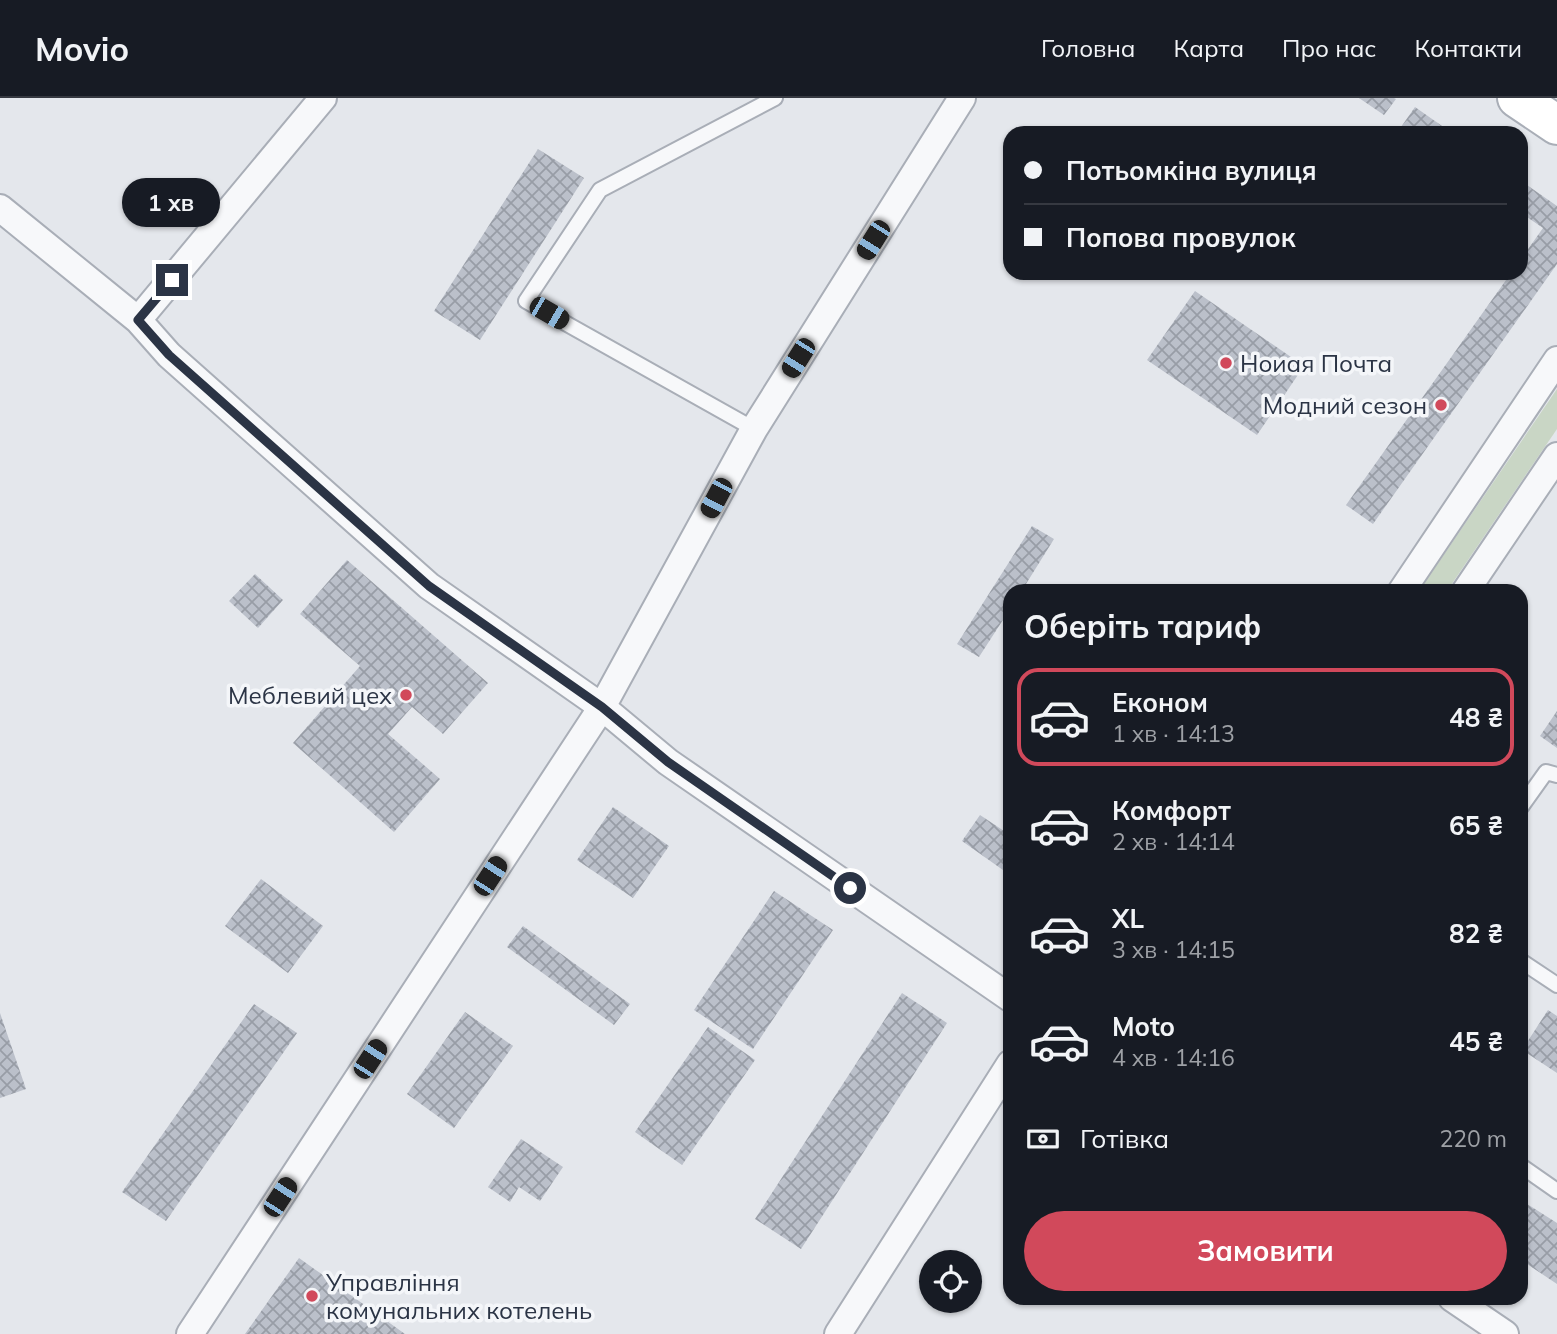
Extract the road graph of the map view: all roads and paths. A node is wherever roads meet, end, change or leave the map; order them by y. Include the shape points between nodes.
1 (323, 98) edge
2 (775, 98) edge
3 (962, 98) edge
4 (1517, 98) edge
5 (1557, 125) edge
6 (0, 208) edge
7 (138, 320) junction
8 (1557, 359) edge
9 (754, 429) junction
10 (1557, 456) edge
11 (1406, 584) edge
12 (1470, 584) edge
13 (602, 707) junction
14 (1557, 775) edge
15 (1528, 797) edge
16 (1528, 966) edge
17 (1557, 985) edge
18 (1003, 993) edge
19 (1003, 1076) edge
20 (1528, 1171) edge
21 (1557, 1191) edge
22 (1462, 1305) edge
23 (190, 1334) edge
24 (838, 1334) edge
25 (1504, 1334) edge

1 - 7 street
2 - 9 lane via 600,190 526,301
3 - 9 street
4 - 5 main road
6 - 7 street
7 - 13 street via 169,355 429,586
8 - 11 street
9 - 13 street
10 - 12 street
13 - 18 street via 668,762
13 - 23 street
14 - 15 lane via 1546,772
16 - 17 lane
19 - 24 street
20 - 21 lane
22 - 25 street

